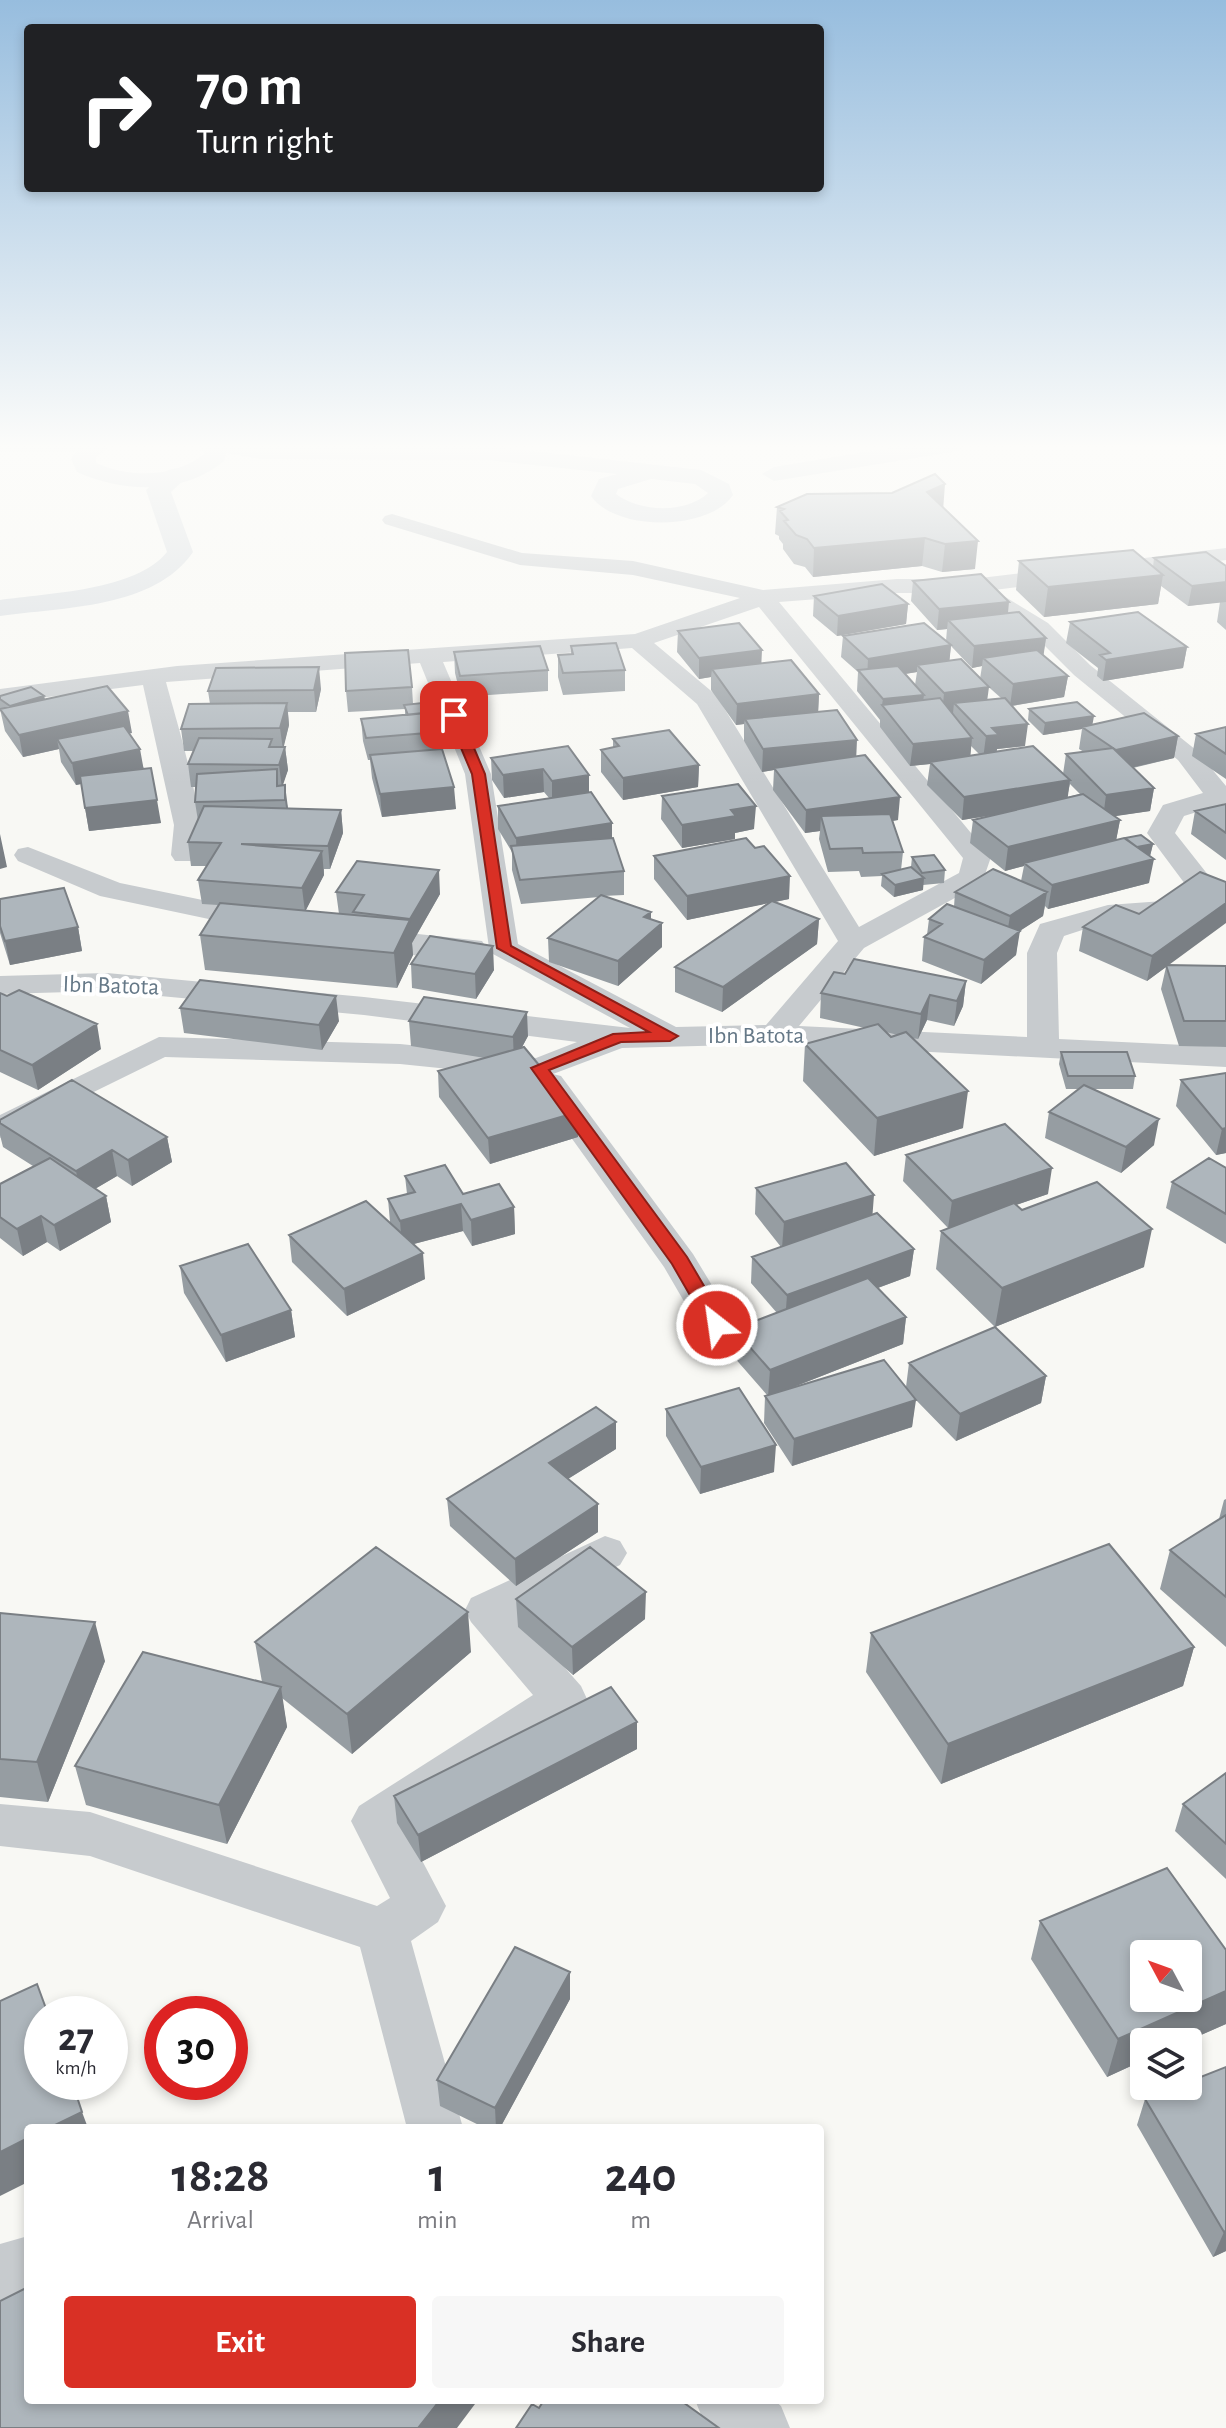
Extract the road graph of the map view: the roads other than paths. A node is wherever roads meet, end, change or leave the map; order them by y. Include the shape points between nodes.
1 (142, 557) edge
2 (173, 557) edge
3 (514, 557) edge
4 (1200, 557) edge
5 (972, 586) junction
6 (763, 597) junction
7 (0, 605) edge
8 (637, 641) junction
9 (429, 656) junction
10 (153, 677) junction
11 (0, 696) edge
12 (1223, 795) edge
13 (28, 855) dead end
14 (185, 855) dead end
15 (293, 927) edge
16 (335, 934) edge
17 (853, 942) junction
18 (504, 948) junction
19 (0, 985) edge
20 (775, 1034) junction
21 (670, 1036) junction
22 (619, 1038) junction
23 (1043, 1048) junction
24 (1226, 1057) edge
25 (539, 1068) junction
26 (0, 1128) edge
27 (717, 1325) dead end
28 (605, 1553) dead end
29 (0, 1825) edge
30 (382, 1931) junction
31 (434, 2124) edge
32 (24, 2267) edge
33 (0, 2274) edge
34 (731, 2404) edge
35 (759, 2428) edge

1 - 7 main road via 124,575
2 - 7 main road via 170,568 140,582
3 - 6 street via 633,568
4 - 5 street
5 - 6 street
5 - 12 street via 1040,628 1082,670 1187,755
6 - 8 street
6 - 17 street via 977,857 972,877
8 - 9 street
8 - 17 street via 707,700
9 - 10 street
9 - 18 street via 478,774
10 - 11 street
10 - 14 street via 188,825
12 - 23 street via 1173,811 1161,833 1202,885 1171,909 1108,914 1051,930 1042,953
13 - 15 street via 52,870 167,904
16 - 18 street via 431,947
17 - 20 street
18 - 21 street
19 - 22 street, Ibn Batota via 107,982 364,1006
20 - 21 street, Ibn Batota
20 - 23 street, Ibn Batota
21 - 22 street, Ibn Batota
22 - 25 street
23 - 24 street, Ibn Batota
25 - 26 street via 400,1054 159,1047
25 - 27 street via 680,1262
28 - 30 street via 487,1610 564,1699 376,1821 420,1906
29 - 30 street via 90,1834
30 - 31 street
32 - 33 street
34 - 35 street

